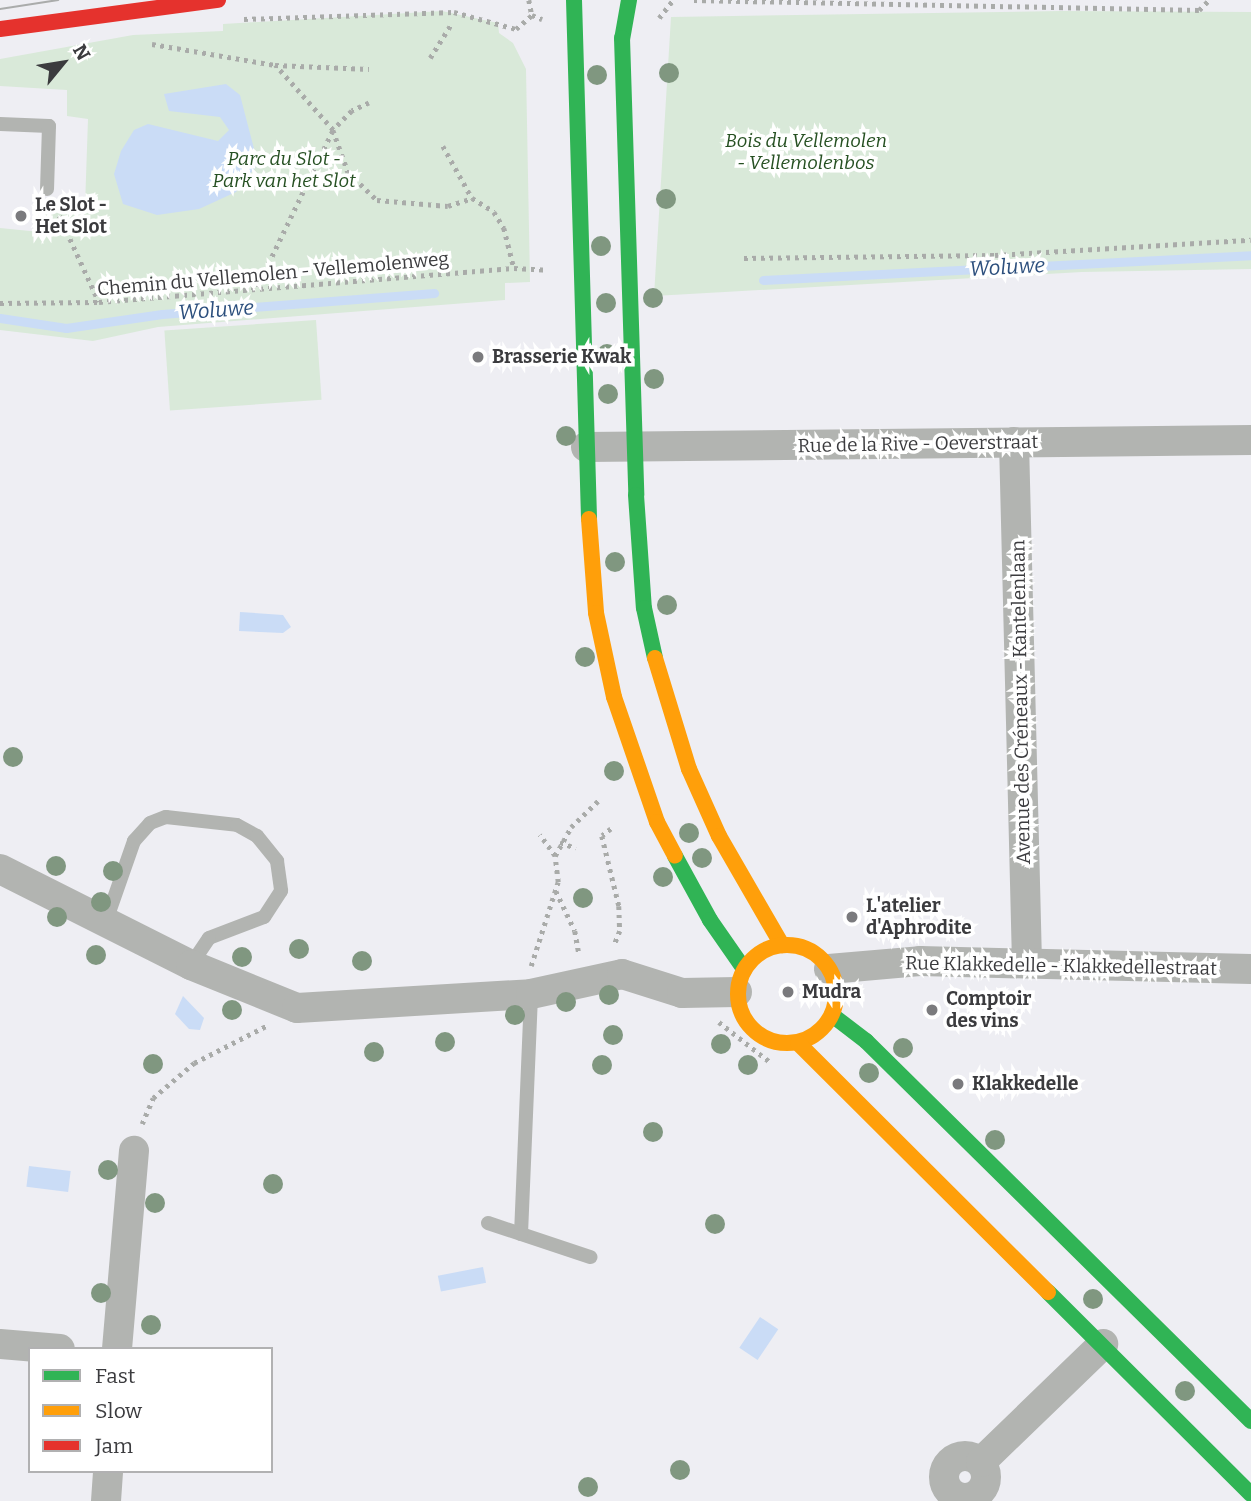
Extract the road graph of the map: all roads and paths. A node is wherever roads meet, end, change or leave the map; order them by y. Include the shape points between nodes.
1 (218, 0) edge
2 (529, 0) edge
3 (574, 0) edge
4 (629, 0) edge
5 (694, 0) edge
6 (1209, 0) edge
7 (532, 15) junction
8 (239, 19) dead end
9 (539, 19) dead end
10 (452, 25) dead end
11 (0, 29) edge
12 (145, 36) dead end
13 (430, 58) dead end
14 (275, 65) junction
15 (369, 69) dead end
16 (369, 103) dead end
17 (0, 124) edge
18 (333, 130) junction
19 (443, 146) dead end
20 (47, 189) joint
21 (472, 198) junction
22 (1251, 240) edge
23 (744, 258) dead end
24 (513, 268) junction
25 (547, 270) dead end
26 (257, 288) junction
27 (99, 302) junction
28 (0, 303) edge
29 (1251, 440) edge
30 (1014, 442) junction
31 (586, 447) junction
32 (636, 448) junction
33 (600, 799) dead end
34 (611, 829) dead end
35 (540, 835) dead end
36 (561, 842) junction
37 (576, 848) dead end
38 (555, 856) junction
39 (0, 869) edge
40 (556, 891) junction
41 (106, 921) junction
42 (782, 945) junction
43 (612, 951) dead end
44 (1027, 962) junction
45 (577, 964) dead end
46 (191, 965) junction
47 (829, 969) junction
48 (1251, 969) edge
49 (740, 981) junction
50 (531, 982) junction
51 (296, 1007) junction
52 (832, 1015) junction
53 (798, 1043) junction
54 (135, 1151) joint
55 (488, 1223) dead end
56 (521, 1234) junction
57 (590, 1257) dead end
58 (0, 1344) edge
59 (1103, 1344) junction
60 (36, 1347) edge
61 (117, 1347) edge
62 (1241, 1417) edge
63 (981, 1462) dead end
64 (108, 1473) edge
65 (1251, 1494) edge
66 (106, 1501) edge

1 - 11 main road
2 - 7 path
3 - 31 main road
4 - 32 main road via 621,38
5 - 6 path via 1199,10
7 - 8 path via 516,29 454,12
7 - 9 path
10 - 13 path
12 - 14 path via 146,43
14 - 15 path
14 - 18 path
16 - 18 path via 352,111
17 - 20 lane via 49,126
18 - 21 path via 348,172 377,200 448,206
18 - 26 path
19 - 21 path
20 - 27 path
21 - 24 path via 494,212 504,228
22 - 23 path via 995,255
24 - 25 path, Chemin du Vellemolen - Vellemolenweg
24 - 26 path, Chemin du Vellemolen - Vellemolenweg
26 - 27 path, Chemin du Vellemolen - Vellemolenweg
27 - 28 path, Chemin du Vellemolen - Vellemolenweg
29 - 30 street, Rue de la Rive - Oeverstraat
30 - 32 street, Rue de la Rive - Oeverstraat
30 - 44 street, Avenue des Créneaux - Kantelenlaan
31 - 32 street, Rue de la Rive - Oeverstraat
31 - 49 main road via 596,613 614,697 657,822
32 - 42 main road via 644,608 661,688 719,836
33 - 36 path
34 - 43 path via 602,836 619,906 620,930
35 - 38 path
36 - 37 path
36 - 38 path
38 - 40 path
39 - 41 street
40 - 45 path via 580,947
40 - 50 path
41 - 46 street
41 - 46 lane via 134,841 150,823 166,817 237,825 257,836 278,861 281,891 264,917 209,938
42 - 47 main road via 808,949
42 - 49 main road via 758,954
44 - 47 street, Rue Klakkedelle - Klakkedellestraat via 920,961
44 - 48 street, Rue Klakkedelle - Klakkedellestraat
46 - 51 street
47 - 52 main road via 836,994
49 - 50 street via 682,993 622,974
49 - 53 main road via 741,1013 758,1034 771,1041
50 - 51 street
50 - 56 lane
51 - 54 path via 194,1063 153,1098
52 - 53 main road via 816,1034
52 - 62 main road via 866,1041
53 - 59 main road
54 - 61 street
55 - 56 lane
56 - 57 lane
58 - 60 street
59 - 63 street
59 - 65 main road via 1210,1443
64 - 66 street

